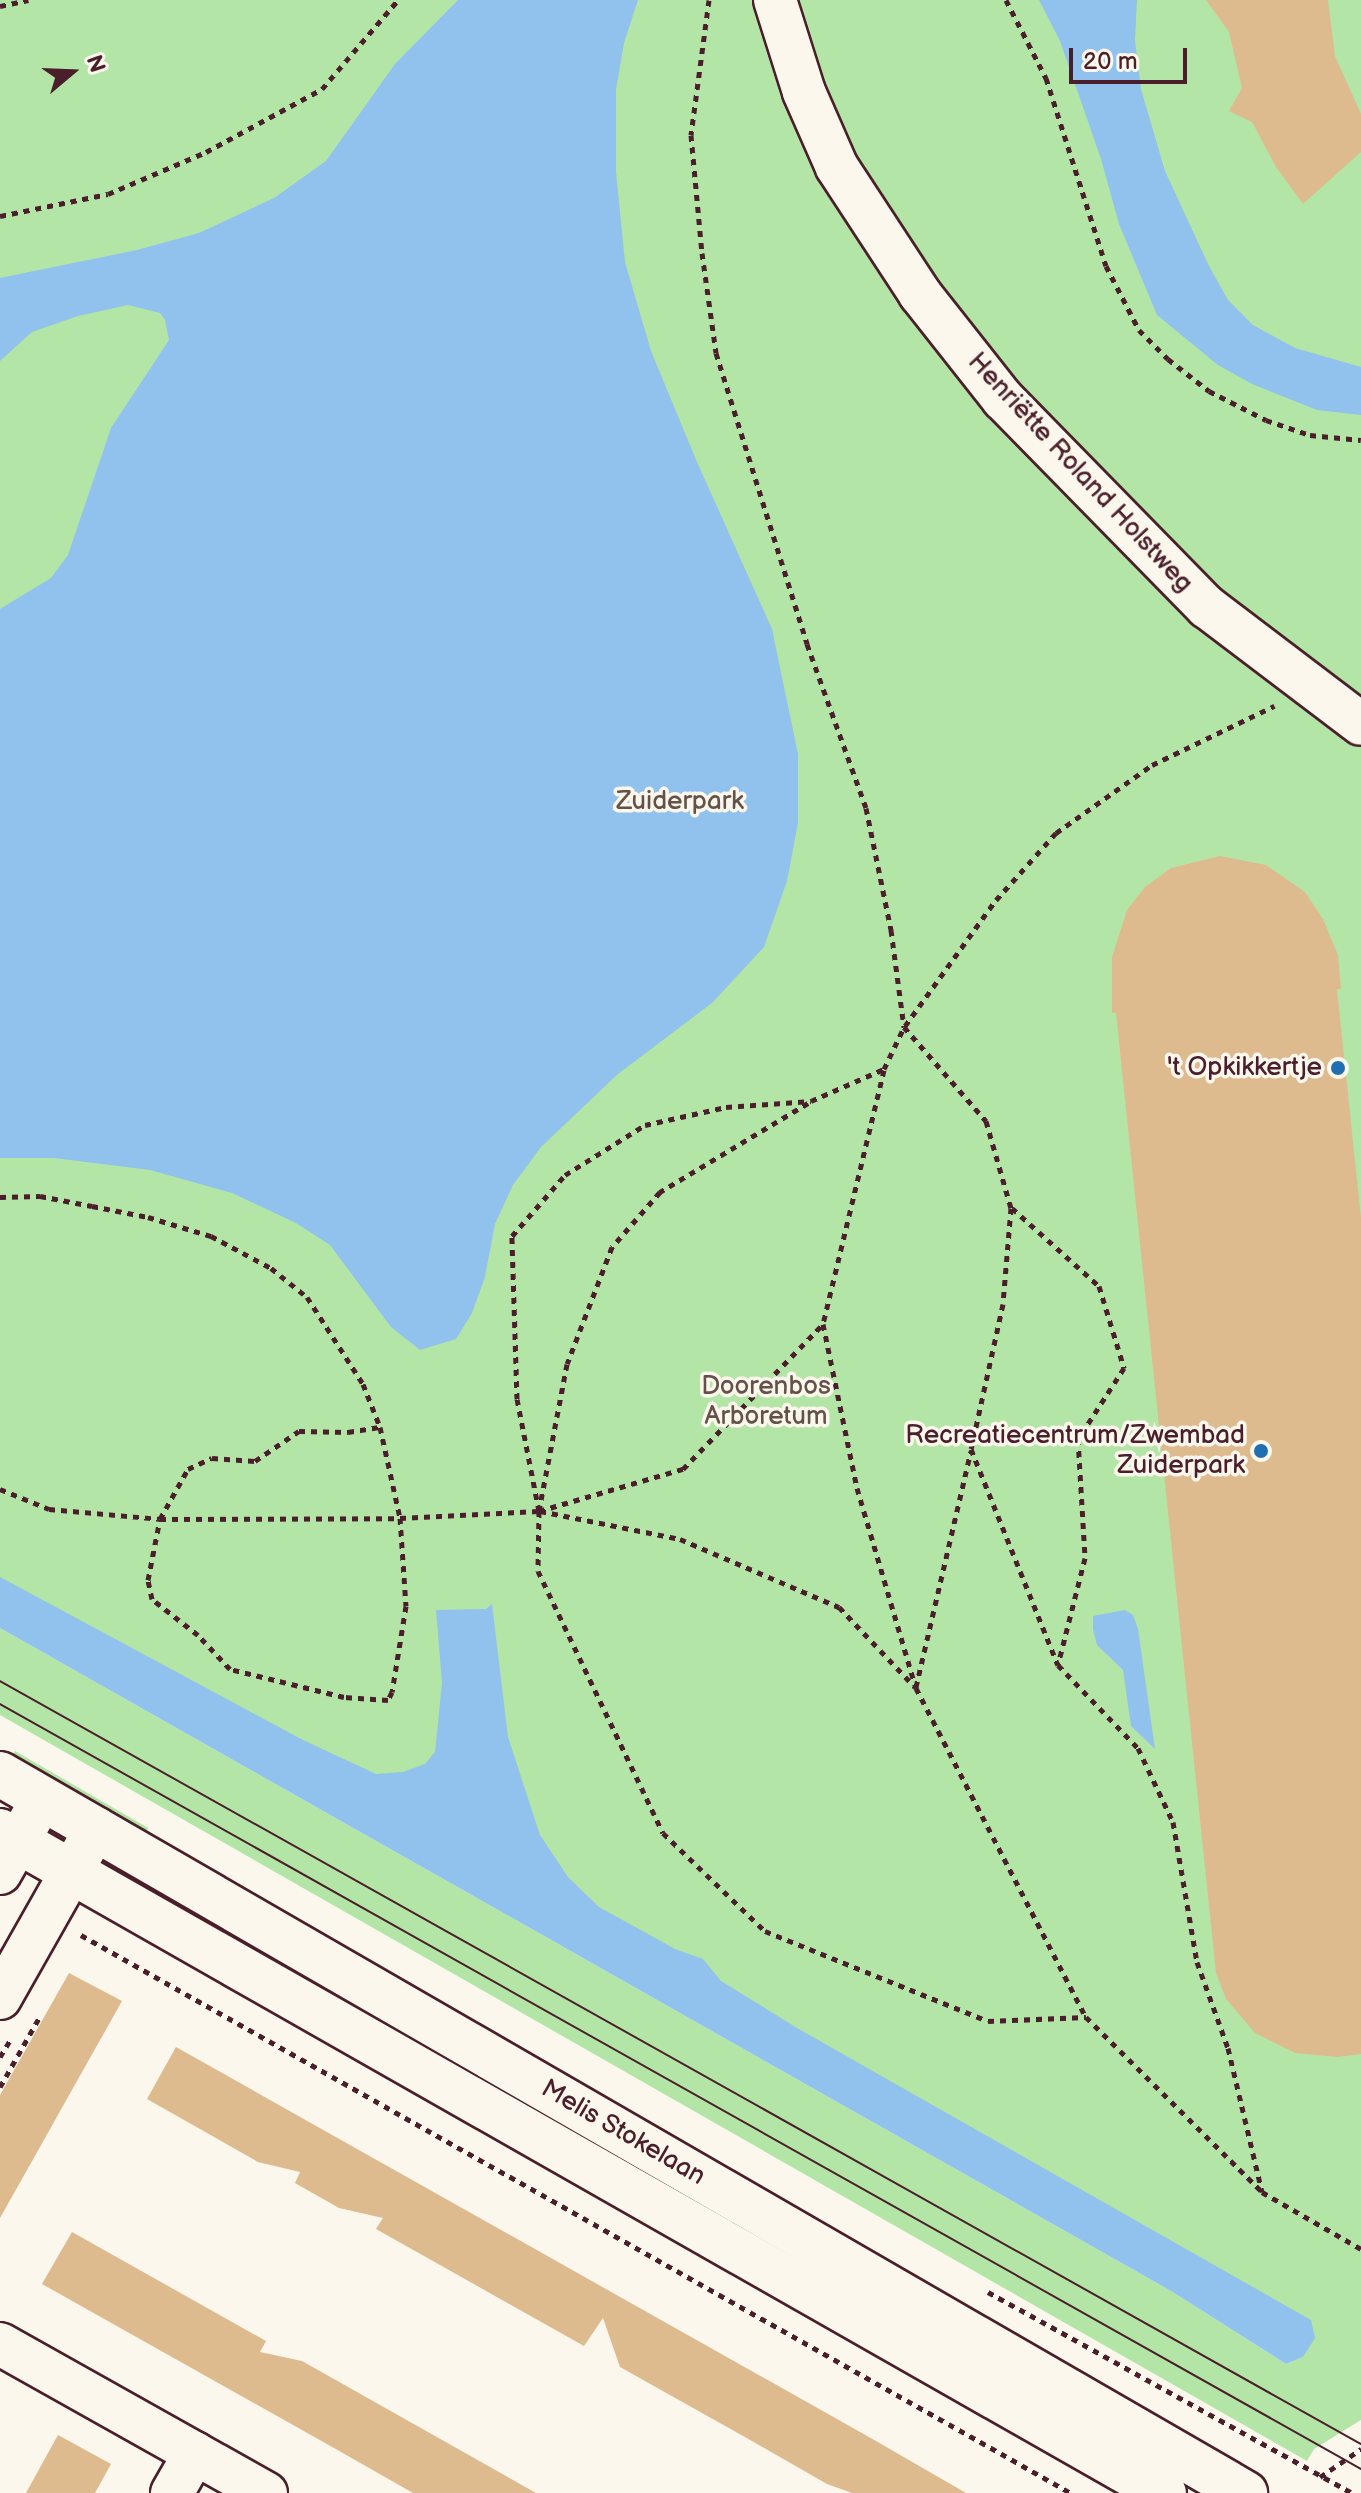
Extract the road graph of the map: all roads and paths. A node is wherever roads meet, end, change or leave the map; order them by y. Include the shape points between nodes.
1 (28, 0) edge
2 (398, 0) edge
3 (709, 0) edge
4 (775, 0) edge
5 (1006, 0) edge
6 (0, 6) edge
7 (0, 216) edge
8 (1361, 440) edge
9 (1311, 689) junction
10 (1361, 724) edge
11 (904, 1027) junction
12 (884, 1069) junction
13 (811, 1101) junction
14 (0, 1197) edge
15 (1011, 1208) junction
16 (823, 1324) junction
17 (380, 1427) junction
18 (971, 1449) junction
19 (0, 1489) edge
20 (539, 1511) junction
21 (400, 1518) junction
22 (160, 1519) junction
23 (1058, 1665) junction
24 (916, 1688) junction
25 (0, 1774) edge
26 (43, 1798) junction
27 (96, 1828) junction
28 (6, 1849) edge
29 (71, 1872) junction
30 (47, 1916) junction
31 (0, 1998) edge
32 (1086, 2017) junction
33 (1262, 2192) junction
34 (1361, 2249) edge
35 (0, 2344) edge
36 (1361, 2449) edge
37 (195, 2453) junction
38 (1320, 2477) dead end
39 (172, 2493) edge
40 (266, 2493) edge
41 (1071, 2493) edge
42 (1164, 2493) edge
43 (1245, 2493) edge

1 - 6 path
2 - 7 path via 322,89 206,152 108,194
3 - 11 path via 691,135 716,353 807,644 866,808
4 - 9 street, Henriëtte Roland Holstweg via 804,92 837,167 920,294 1003,399 1114,515 1207,607
5 - 8 path via 1046,78 1106,266 1139,330 1209,391 1266,420 1310,435
9 - 10 street, Henriëtte Roland Holstweg
9 - 11 path via 1152,765 1056,833 996,900
11 - 12 path
11 - 15 path via 986,1121
12 - 13 path
12 - 16 path
13 - 20 path via 660,1192 612,1247 567,1364
13 - 20 path via 726,1107 645,1125 565,1175 512,1236 517,1399
14 - 17 path via 40,1196 148,1217 211,1236 271,1268 307,1297 331,1330 363,1384
15 - 18 path via 1003,1304
15 - 23 path via 1099,1286 1124,1368 1078,1439 1085,1558
16 - 20 path via 683,1469
16 - 24 path via 857,1488
17 - 21 path
17 - 22 path via 299,1431 255,1461 212,1458 188,1469
18 - 23 path
18 - 24 path
19 - 22 path via 49,1509
20 - 21 path
20 - 24 path via 680,1539 839,1607
20 - 32 path via 538,1571 663,1833 765,1931 988,2021
21 - 22 path
21 - 22 path via 406,1606 388,1700 344,1697 230,1669 152,1599 148,1580
23 - 33 path via 1138,1748 1173,1822 1197,1962 1228,2048
24 - 32 path
25 - 26 street, Melis Stokelaan
26 - 27 street, Melis Stokelaan
26 - 28 street
27 - 29 street
27 - 43 street, Melis Stokelaan
28 - 29 street, Melis Stokelaan
29 - 30 street
29 - 42 street, Melis Stokelaan
30 - 31 street
30 - 41 path
32 - 33 path
33 - 34 path
35 - 37 street
36 - 38 path
37 - 39 street
37 - 40 street

